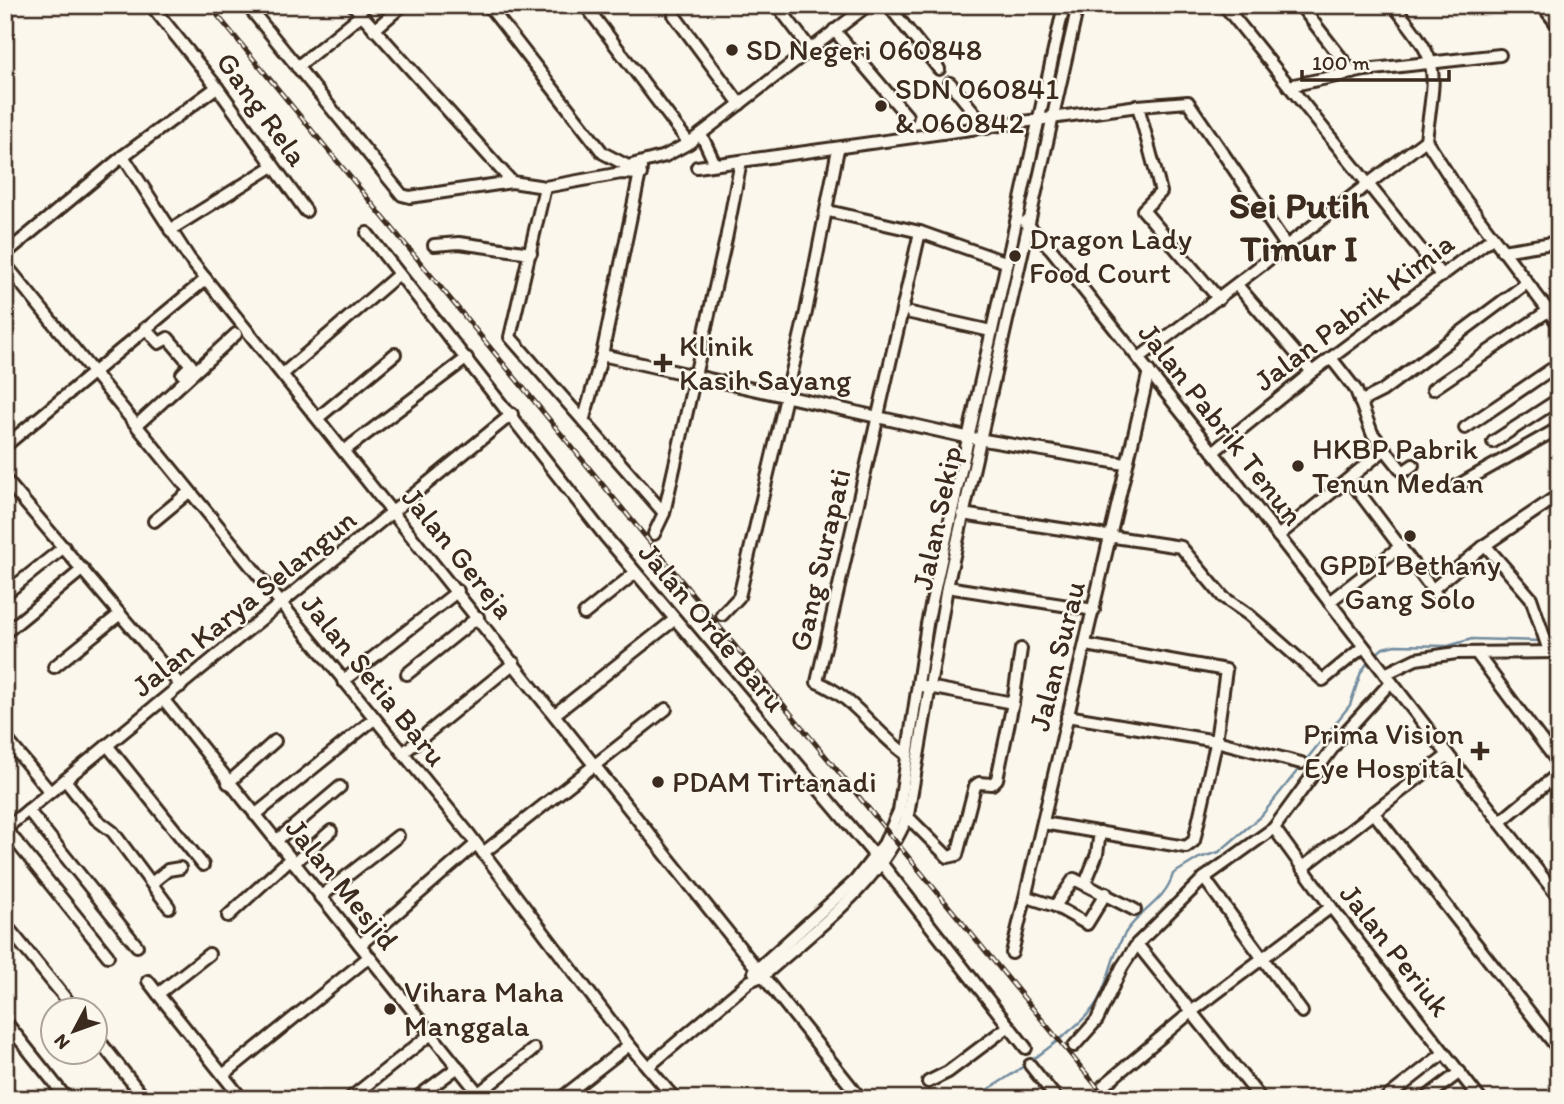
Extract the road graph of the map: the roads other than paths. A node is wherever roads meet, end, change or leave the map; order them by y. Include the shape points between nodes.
1 (151, 5) edge
2 (247, 5) edge
3 (354, 5) edge
4 (402, 5) edge
5 (488, 5) edge
6 (585, 5) edge
7 (676, 5) edge
8 (778, 5) edge
9 (868, 5) edge
10 (888, 5) edge
11 (1064, 5) edge
12 (1078, 5) edge
13 (1224, 5) edge
14 (1300, 5) edge
15 (1393, 5) edge
16 (1542, 5) edge
17 (361, 15) junction
18 (1559, 27) edge
19 (374, 30) junction
20 (834, 30) junction
21 (811, 50) junction
22 (1500, 55) dead end
23 (1433, 63) junction
24 (297, 67) junction
25 (939, 69) dead end
26 (1353, 73) junction
27 (950, 83) dead end
28 (1289, 86) junction
29 (217, 87) junction
30 (740, 104) junction
31 (1138, 106) junction
32 (906, 116) dead end
33 (1052, 117) junction
34 (1040, 120) junction
35 (987, 128) junction
36 (701, 134) junction
37 (1426, 140) junction
38 (689, 143) junction
39 (838, 149) junction
40 (123, 156) junction
41 (741, 161) junction
42 (715, 164) junction
43 (273, 166) junction
44 (697, 167) dead end
45 (641, 169) junction
46 (512, 183) junction
47 (1368, 184) junction
48 (545, 187) junction
49 (306, 211) dead end
50 (828, 211) junction
51 (1019, 217) junction
52 (1029, 225) junction
53 (170, 230) junction
54 (920, 232) junction
55 (367, 233) dead end
56 (1492, 238) junction
57 (1559, 242) edge
58 (434, 244) dead end
59 (1287, 247) junction
60 (1502, 251) junction
61 (531, 253) junction
62 (5, 254) edge
63 (1008, 263) junction
64 (5, 264) edge
65 (399, 274) junction
66 (1442, 276) junction
67 (206, 279) junction
68 (1527, 283) junction
69 (1237, 285) junction
70 (1219, 299) junction
71 (1548, 311) junction
72 (911, 313) dead end
73 (1559, 325) edge
74 (145, 328) junction
75 (991, 331) junction
76 (236, 334) dead end
77 (395, 354) dead end
78 (601, 355) junction
79 (467, 358) junction
80 (1139, 358) junction
81 (1331, 358) junction
82 (1559, 365) edge
83 (93, 371) junction
84 (1149, 371) junction
85 (1312, 372) junction
86 (284, 373) junction
87 (695, 376) junction
88 (184, 380) junction
89 (1433, 389) dead end
90 (786, 398) junction
91 (1559, 399) edge
92 (1360, 402) junction
93 (512, 414) junction
94 (318, 417) junction
95 (584, 418) junction
96 (879, 418) junction
97 (137, 425) junction
98 (1465, 428) dead end
99 (1559, 428) edge
100 (966, 437) junction
101 (979, 440) junction
102 (1493, 442) dead end
103 (5, 446) edge
104 (345, 450) junction
105 (1384, 450) junction
106 (1213, 452) junction
107 (1125, 464) junction
108 (1413, 466) dead end
109 (5, 479) edge
110 (1349, 480) junction
111 (1454, 486) dead end
112 (189, 492) junction
113 (1559, 495) edge
114 (394, 512) junction
115 (664, 513) junction
116 (962, 514) junction
117 (154, 521) dead end
118 (654, 534) dead end
119 (1111, 536) junction
120 (1278, 536) junction
121 (1485, 545) junction
122 (1401, 546) junction
123 (64, 548) junction
124 (83, 569) junction
125 (635, 573) junction
126 (947, 587) junction
127 (1433, 589) junction
128 (458, 591) junction
129 (5, 594) edge
130 (1441, 601) dead end
131 (1329, 602) junction
132 (280, 604) junction
133 (1094, 610) junction
134 (120, 614) junction
135 (584, 614) dead end
136 (722, 615) dead end
137 (478, 617) junction
138 (674, 620) junction
139 (5, 633) edge
140 (1086, 645) junction
141 (1021, 649) dead end
142 (1552, 650) edge
143 (1366, 651) junction
144 (1477, 654) junction
145 (514, 663) junction
146 (54, 667) dead end
147 (407, 674) dead end
148 (1386, 675) junction
149 (343, 681) junction
150 (181, 686) junction
151 (922, 686) junction
152 (164, 700) junction
153 (1013, 704) junction
154 (666, 709) dead end
155 (555, 714) junction
156 (1067, 716) junction
157 (374, 719) junction
158 (5, 737) edge
159 (275, 741) dead end
160 (1216, 741) junction
161 (107, 746) junction
162 (403, 753) junction
163 (907, 755) junction
164 (1448, 755) junction
165 (1301, 762) dead end
166 (595, 763) junction
167 (1559, 764) edge
168 (1559, 773) edge
169 (65, 780) junction
170 (228, 783) junction
171 (340, 787) dead end
172 (50, 792) junction
173 (28, 810) junction
174 (1373, 812) junction
175 (904, 813) junction
176 (255, 816) junction
177 (1500, 822) junction
178 (1043, 823) junction
179 (1274, 828) junction
180 (6, 829) edge
181 (331, 831) dead end
182 (1100, 832) junction
183 (398, 836) dead end
184 (276, 841) junction
185 (480, 848) junction
186 (292, 861) junction
187 (879, 861) junction
188 (203, 865) dead end
189 (180, 868) dead end
190 (1302, 868) junction
191 (1204, 878) junction
192 (153, 882) junction
193 (1085, 884) junction
194 (1106, 893) junction
195 (320, 897) junction
196 (1027, 897) junction
197 (1559, 898) edge
198 (169, 906) dead end
199 (1055, 906) junction
200 (1331, 907) junction
201 (1135, 910) dead end
202 (228, 916) dead end
203 (5, 924) edge
204 (1137, 944) junction
205 (359, 945) junction
206 (137, 946) dead end
207 (1012, 953) dead end
208 (209, 954) dead end
209 (108, 956) dead end
210 (369, 957) junction
211 (1262, 958) junction
212 (761, 971) junction
213 (148, 981) dead end
214 (158, 994) junction
215 (64, 996) edge
216 (1191, 1012) junction
217 (1302, 1012) dead end
218 (5, 1021) edge
219 (1009, 1026) junction
220 (431, 1034) junction
221 (629, 1045) junction
222 (1074, 1046) dead end
223 (1026, 1048) dead end
224 (534, 1049) dead end
225 (1559, 1050) edge
226 (108, 1052) edge
227 (1444, 1053) junction
228 (1030, 1065) dead end
229 (458, 1067) junction
230 (648, 1067) junction
231 (1460, 1072) junction
232 (223, 1075) junction
233 (928, 1082) dead end
234 (1103, 1086) dead end
235 (481, 1096) edge
236 (67, 1099) edge
237 (145, 1099) edge
238 (242, 1099) edge
239 (349, 1099) edge
240 (415, 1099) edge
241 (560, 1099) edge
242 (674, 1099) edge
243 (861, 1099) edge
244 (1057, 1099) edge
245 (1261, 1099) edge
246 (1385, 1099) edge
247 (1424, 1099) edge
248 (1480, 1099) edge

1 - 29 street, Gang Rela
2 - 24 street
3 - 17 street
4 - 19 street
5 - 45 street via 603,153
6 - 38 street
7 - 30 street via 674,15
8 - 21 street
9 - 20 street
10 - 25 street
11 - 34 street, Jalan Sekip
12 - 33 street, Jalan Sekip
13 - 28 street
14 - 26 street
15 - 23 street
16 - 18 street
17 - 19 street
17 - 24 street
19 - 46 street
20 - 21 street
20 - 32 street
21 - 30 street
22 - 23 street
23 - 26 street
23 - 37 street
24 - 46 street via 399,191 410,197
26 - 28 street
27 - 35 street
28 - 47 street
29 - 40 street
29 - 43 street, Gang Rela
30 - 36 street
31 - 33 street
31 - 59 street via 1191,104
31 - 70 street via 1161,192 1143,210
33 - 34 street
33 - 52 street, Jalan Sekip
34 - 35 street
34 - 51 street, Jalan Sekip
35 - 39 street
36 - 38 street
36 - 42 street
37 - 47 street
37 - 56 street
38 - 45 street
39 - 41 street
39 - 50 street
40 - 53 street, Jalan Gereja
40 - 62 street
41 - 42 street
41 - 87 street
42 - 44 street
43 - 49 street, Gang Rela
43 - 53 street
45 - 48 street
45 - 78 street
46 - 48 street
47 - 59 street
47 - 66 street
48 - 61 street
50 - 54 street
50 - 90 street
51 - 52 street, Jalan Pabrik Tenun
51 - 63 street, Jalan Sekip
52 - 80 street, Jalan Pabrik Tenun
52 - 101 street, Jalan Sekip
53 - 67 street, Jalan Gereja
54 - 63 street
54 - 96 street
55 - 65 street, Jalan Orde Baru
56 - 60 street
56 - 66 street, Jalan Pabrik Kimia
57 - 60 street
58 - 61 street
59 - 69 street
60 - 68 street
61 - 95 street via 510,336
63 - 75 street, Jalan Sekip
64 - 83 street, Jalan Setia Baru
65 - 79 street, Jalan Orde Baru
65 - 86 street
66 - 81 street, Jalan Pabrik Kimia
67 - 74 street
67 - 86 street, Jalan Gereja
68 - 71 street
68 - 92 street
69 - 70 street
69 - 85 street
70 - 80 street
71 - 73 street
71 - 89 street
72 - 75 street
74 - 83 street
74 - 88 street via 159,343 169,338 191,365 181,376
75 - 100 street, Jalan Sekip
76 - 88 street
77 - 94 street
78 - 87 street
78 - 95 street
79 - 93 street, Jalan Orde Baru
79 - 104 street
80 - 84 street, Jalan Pabrik Tenun
81 - 85 street, Jalan Pabrik Kimia
81 - 92 street
82 - 98 street
83 - 97 street, Jalan Setia Baru
83 - 103 street
84 - 106 street, Jalan Pabrik Tenun
84 - 107 street, Jalan Surau
85 - 106 street, Jalan Pabrik Kimia
86 - 94 street, Jalan Gereja
87 - 90 street
87 - 115 street
88 - 97 street
90 - 96 street
90 - 136 street via 739,597
91 - 102 street
92 - 105 street via 1367,424
93 - 114 street, Jalan Karya Selangun
93 - 125 street, Jalan Orde Baru
94 - 104 street, Jalan Gereja
95 - 115 street
96 - 100 street
96 - 163 street, Gang Surapati via 817,682 838,693
97 - 112 street, Jalan Setia Baru
99 - 111 street
100 - 101 street
100 - 151 street, Jalan Sekip
101 - 107 street
101 - 116 street, Jalan Sekip
104 - 114 street, Jalan Gereja
105 - 108 street via 1403,472
105 - 110 street
106 - 120 street, Jalan Pabrik Tenun
107 - 119 street, Jalan Surau
109 - 123 street
110 - 120 street
110 - 122 street
112 - 117 street
112 - 132 street, Jalan Setia Baru
113 - 121 street
114 - 128 street, Jalan Gereja
114 - 132 street, Jalan Karya Selangun
115 - 118 street
116 - 119 street
116 - 126 street, Jalan Sekip
119 - 133 street, Jalan Surau
119 - 143 street via 1181,547 1223,597 1323,680
120 - 131 street, Jalan Pabrik Tenun
121 - 127 street
121 - 142 street via 1531,598
122 - 127 street
122 - 131 street
123 - 124 street
123 - 129 street
124 - 134 street
124 - 139 street
125 - 135 street
125 - 138 street, Jalan Orde Baru
126 - 133 street
126 - 151 street, Jalan Sekip
127 - 130 street
128 - 137 street, Jalan Gereja
128 - 149 street
131 - 143 street, Jalan Pabrik Tenun
132 - 149 street, Jalan Setia Baru
132 - 150 street, Jalan Karya Selangun
133 - 140 street, Jalan Surau
134 - 146 street
134 - 150 street
137 - 145 street, Jalan Gereja
137 - 147 street
138 - 155 street
138 - 187 street, Jalan Orde Baru
140 - 156 street, Jalan Surau
140 - 160 street via 1223,668 1227,673
141 - 153 street
142 - 144 street
143 - 148 street, Jalan Pabrik Tenun
144 - 148 street via 1416,659
144 - 167 street
145 - 155 street, Jalan Gereja
145 - 162 street
148 - 164 street, Jalan Pabrik Tenun
148 - 179 street
149 - 157 street, Jalan Setia Baru
150 - 152 street, Jalan Karya Selangun
151 - 153 street
151 - 163 street, Jalan Sekip
151 - 175 street, Jalan Sekip
152 - 161 street, Jalan Karya Selangun
152 - 170 street, Jalan Mesjid
153 - 175 street via 997,779 975,786 957,855 948,857
154 - 166 street
155 - 166 street, Jalan Gereja
156 - 160 street
156 - 178 street, Jalan Surau
157 - 162 street, Jalan Setia Baru
157 - 176 street
158 - 172 street
159 - 170 street
160 - 165 street
160 - 182 street via 1192,844
161 - 169 street, Jalan Karya Selangun
161 - 188 street
162 - 185 street, Jalan Setia Baru
163 - 175 street, Jalan Sekip
164 - 174 street
164 - 177 street, Jalan Pabrik Tenun
166 - 185 street
166 - 212 street, Jalan Gereja
168 - 177 street
169 - 172 street, Jalan Karya Selangun
169 - 192 street
170 - 176 street, Jalan Mesjid
171 - 184 street
172 - 173 street, Jalan Karya Selangun
173 - 180 street, Jalan Karya Selangun
173 - 206 street
174 - 190 street
174 - 225 street
175 - 187 street, Jalan Sekip
176 - 184 street, Jalan Mesjid
177 - 197 street, Jalan Pabrik Tenun
178 - 182 street
178 - 196 street, Jalan Surau
179 - 190 street, Jalan Periuk
179 - 191 street
180 - 209 street
181 - 186 street
182 - 193 street
183 - 195 street
184 - 186 street, Jalan Mesjid
185 - 205 street
185 - 221 street, Jalan Setia Baru
186 - 195 street, Jalan Mesjid
186 - 202 street
187 - 212 street, Jalan Sekip via 869,882
187 - 219 street, Jalan Orde Baru
189 - 192 street via 168,870
190 - 200 street, Jalan Periuk
191 - 204 street
191 - 211 street
192 - 198 street
193 - 194 street
193 - 199 street via 1072,880
194 - 199 street via 1087,924
194 - 201 street
195 - 205 street, Jalan Mesjid
196 - 199 street
196 - 207 street, Jalan Surau
200 - 211 street
200 - 227 street, Jalan Periuk
203 - 215 street
204 - 216 street
204 - 222 street via 1097,1020
205 - 210 street, Jalan Mesjid
208 - 214 street
210 - 220 street, Jalan Mesjid
210 - 232 street
211 - 216 street
211 - 217 street
212 - 230 street, Jalan Sekip
212 - 243 street, Jalan Gereja
213 - 214 street
214 - 232 street
216 - 234 street
216 - 245 street
218 - 236 street
219 - 223 street, Jalan Orde Baru
219 - 233 street
220 - 229 street, Jalan Mesjid
220 - 239 street
221 - 230 street, Jalan Setia Baru
221 - 241 street
224 - 235 street
226 - 237 street
227 - 231 street, Jalan Periuk
227 - 246 street
228 - 244 street
229 - 235 street, Jalan Mesjid
229 - 240 street
230 - 242 street, Jalan Setia Baru
231 - 247 street
231 - 248 street, Jalan Periuk
232 - 238 street

